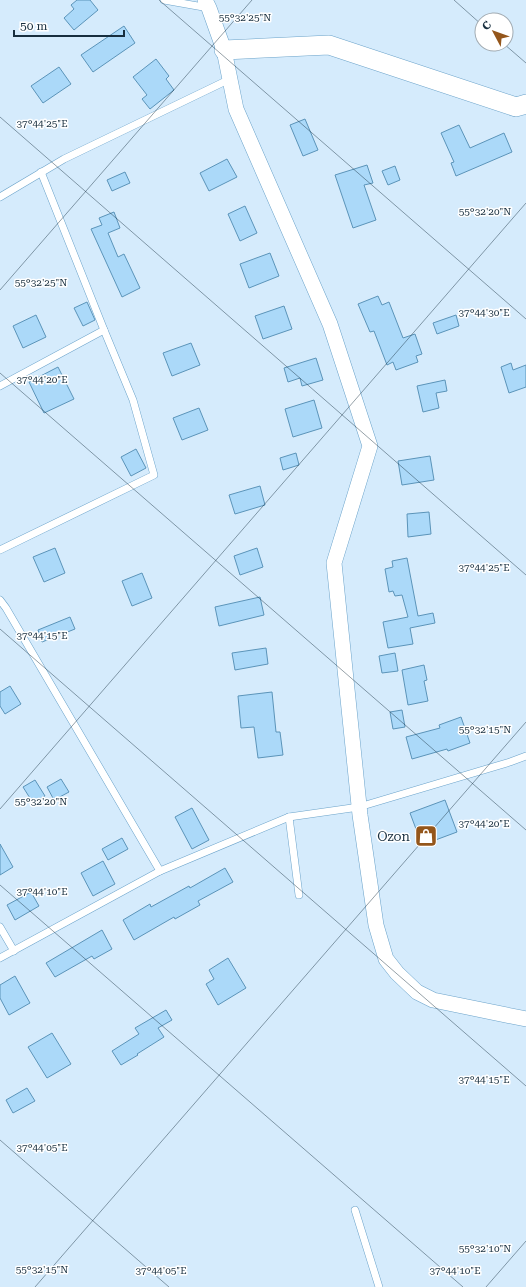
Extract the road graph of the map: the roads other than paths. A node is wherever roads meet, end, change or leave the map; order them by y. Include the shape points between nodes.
1 (164, 0) edge
2 (207, 4) edge
3 (224, 50) junction
4 (230, 79) junction
5 (526, 104) edge
6 (41, 172) junction
7 (0, 197) edge
8 (104, 330) junction
9 (0, 386) edge
10 (0, 550) edge
11 (0, 600) edge
12 (526, 756) edge
13 (359, 807) junction
14 (289, 817) junction
15 (160, 871) junction
16 (299, 895) dead end
17 (0, 927) edge
18 (14, 951) junction
19 (0, 958) edge
20 (526, 1019) edge
21 (355, 1210) dead end
22 (379, 1287) edge

1 - 2 lane
2 - 3 street
3 - 4 street
3 - 5 street via 329,45 516,107
4 - 6 lane
4 - 13 street via 236,109 330,324 370,446 334,563
6 - 7 lane
6 - 8 lane
8 - 9 lane
8 - 10 lane via 133,400 154,475
11 - 15 lane
12 - 13 lane
13 - 14 lane
13 - 20 street via 376,925 386,959 417,992 432,1000
14 - 15 lane
14 - 16 lane
15 - 18 lane
17 - 18 lane
18 - 19 lane
21 - 22 lane

